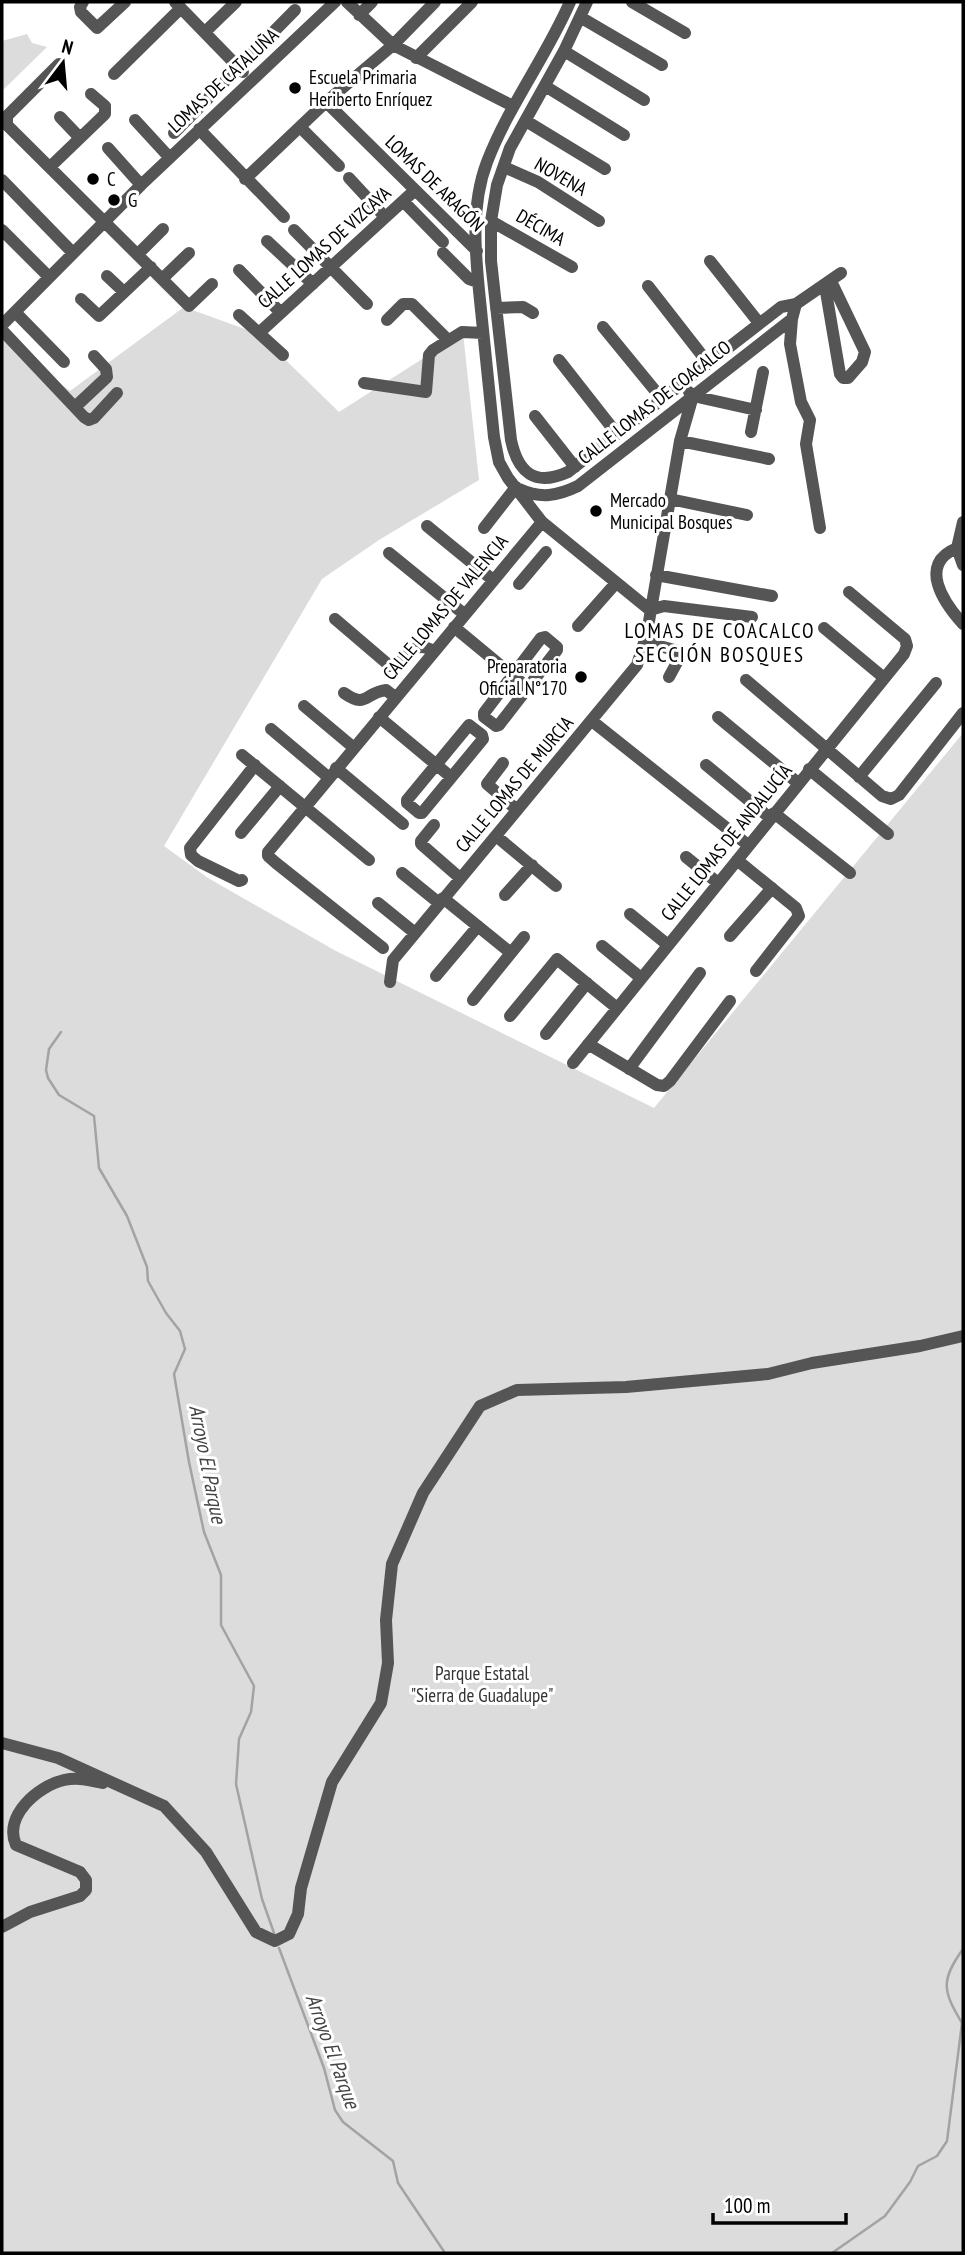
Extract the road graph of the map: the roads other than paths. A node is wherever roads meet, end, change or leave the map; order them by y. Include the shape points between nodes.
1 (83, 2) edge
2 (125, 2) edge
3 (236, 2) edge
4 (335, 2) edge
5 (347, 2) edge
6 (372, 2) edge
7 (435, 2) edge
8 (472, 2) edge
9 (570, 2) edge
10 (587, 2) edge
11 (632, 2) edge
12 (178, 5) edge
13 (295, 10) dead end
14 (359, 15) junction
15 (563, 18) junction
16 (578, 21) junction
17 (205, 32) junction
18 (685, 33) dead end
19 (393, 45) junction
20 (564, 51) junction
21 (416, 58) junction
22 (60, 64) dead end
23 (662, 65) dead end
24 (237, 68) junction
25 (114, 74) dead end
26 (251, 79) junction
27 (545, 86) junction
28 (92, 94) dead end
29 (644, 100) dead end
30 (326, 102) junction
31 (513, 106) junction
32 (60, 117) dead end
33 (135, 120) dead end
34 (526, 121) junction
35 (300, 127) junction
36 (199, 129) junction
37 (174, 133) dead end
38 (624, 135) dead end
39 (80, 138) junction
40 (108, 148) dead end
41 (169, 157) junction
42 (51, 166) junction
43 (339, 166) dead end
44 (504, 167) junction
45 (605, 169) dead end
46 (245, 178) junction
47 (349, 178) dead end
48 (2, 180) edge
49 (141, 185) junction
50 (414, 191) junction
51 (403, 201) junction
52 (284, 217) dead end
53 (385, 218) junction
54 (105, 221) junction
55 (491, 221) junction
56 (599, 221) dead end
57 (163, 229) dead end
58 (2, 230) edge
59 (294, 230) dead end
60 (267, 241) dead end
61 (476, 250) junction
62 (72, 252) junction
63 (189, 253) dead end
64 (138, 254) junction
65 (491, 254) junction
66 (710, 261) dead end
67 (151, 267) junction
68 (331, 267) junction
69 (572, 267) dead end
70 (239, 270) dead end
71 (107, 276) dead end
72 (49, 277) junction
73 (162, 279) junction
74 (832, 280) junction
75 (478, 282) junction
76 (212, 284) dead end
77 (313, 284) junction
78 (648, 286) dead end
79 (124, 292) junction
80 (81, 299) dead end
81 (367, 304) dead end
82 (796, 304) junction
83 (496, 308) junction
84 (15, 312) junction
85 (281, 313) junction
86 (533, 313) dead end
87 (239, 315) dead end
88 (792, 319) junction
89 (387, 320) dead end
90 (759, 323) junction
91 (603, 327) dead end
92 (2, 328) edge
93 (260, 332) junction
94 (483, 332) junction
95 (449, 340) junction
96 (283, 355) dead end
97 (94, 356) dead end
98 (502, 357) junction
99 (486, 358) junction
100 (559, 360) dead end
101 (64, 362) dead end
102 (708, 363) junction
103 (763, 372) dead end
104 (364, 383) dead end
105 (681, 384) junction
106 (117, 393) dead end
107 (693, 396) junction
108 (662, 399) junction
109 (75, 407) junction
110 (756, 410) junction
111 (535, 416) dead end
112 (751, 432) dead end
113 (617, 434) junction
114 (680, 441) junction
115 (769, 459) dead end
116 (575, 467) junction
117 (517, 488) junction
118 (670, 499) junction
119 (747, 515) dead end
120 (542, 522) junction
121 (963, 522) edge
122 (426, 526) dead end
123 (484, 528) dead end
124 (820, 528) dead end
125 (957, 548) junction
126 (546, 552) dead end
127 (389, 553) dead end
128 (510, 560) junction
129 (963, 565) edge
130 (656, 575) junction
131 (493, 580) junction
132 (616, 583) junction
133 (849, 592) dead end
134 (772, 596) dead end
135 (650, 610) junction
136 (464, 614) junction
137 (752, 617) dead end
138 (335, 619) dead end
139 (963, 624) edge
140 (578, 626) dead end
141 (454, 627) junction
142 (824, 628) dead end
143 (645, 642) junction
144 (434, 651) junction
145 (513, 675) junction
146 (669, 677) dead end
147 (883, 677) junction
148 (746, 680) dead end
149 (936, 683) dead end
150 (528, 688) junction
151 (344, 692) dead end
152 (395, 697) junction
153 (304, 706) dead end
154 (963, 713) edge
155 (379, 717) junction
156 (718, 717) dead end
157 (592, 721) junction
158 (271, 729) dead end
159 (353, 747) junction
160 (825, 748) junction
161 (242, 755) dead end
162 (503, 763) dead end
163 (436, 764) junction
164 (255, 765) junction
165 (706, 765) dead end
166 (809, 769) junction
167 (332, 772) junction
168 (451, 777) junction
169 (859, 777) junction
170 (798, 783) junction
171 (280, 786) junction
172 (304, 806) junction
173 (517, 810) junction
174 (772, 815) junction
175 (403, 824) dead end
176 (434, 825) dead end
177 (241, 833) dead end
178 (888, 834) dead end
179 (496, 835) junction
180 (748, 845) junction
181 (686, 857) dead end
182 (369, 860) dead end
183 (737, 860) junction
184 (531, 865) junction
185 (402, 873) dead end
186 (850, 873) dead end
187 (460, 878) junction
188 (242, 880) dead end
189 (718, 883) junction
190 (556, 886) dead end
191 (772, 888) junction
192 (505, 895) dead end
193 (441, 901) junction
194 (378, 903) dead end
195 (630, 914) dead end
196 (478, 926) junction
197 (415, 933) junction
198 (730, 936) dead end
199 (524, 937) dead end
200 (668, 945) junction
201 (602, 946) dead end
202 (383, 948) dead end
203 (511, 953) junction
204 (756, 971) dead end
205 (700, 973) dead end
206 (436, 976) dead end
207 (641, 978) junction
208 (390, 982) dead end
209 (587, 983) junction
210 (473, 1000) dead end
211 (730, 1001) dead end
212 (617, 1008) junction
213 (510, 1016) dead end
214 (546, 1034) dead end
215 (588, 1044) junction
216 (573, 1063) dead end
217 (629, 1069) junction
218 (963, 1336) edge
219 (2, 1743) edge
220 (117, 1786) junction
221 (2, 1927) edge

1 - 2 street via 81,12 97,28
3 - 17 street
4 - 26 street, LOMAS DE CATALUÑA
5 - 14 street
6 - 14 street
7 - 19 street
8 - 21 street
9 - 15 street
10 - 16 street
11 - 18 street
12 - 17 street
12 - 25 street
13 - 24 street
14 - 19 street
15 - 16 street
15 - 31 street
16 - 20 street
16 - 23 street
17 - 24 street
19 - 21 street
19 - 30 street
20 - 27 street
20 - 29 street
21 - 31 street
22 - 42 street via 6,121
24 - 26 street
24 - 37 street
26 - 36 street, LOMAS DE CATALUÑA
27 - 34 street
27 - 38 street
28 - 39 street via 107,110
30 - 35 street
30 - 50 street, LOMAS DE ARAGÓN
31 - 61 street via 486,165 478,202
32 - 39 street
33 - 41 street, LOMAS DE CATALUÑA
34 - 44 street
34 - 45 street
35 - 43 street
35 - 46 street
36 - 41 street, LOMAS DE CATALUÑA
36 - 46 street
39 - 42 street
40 - 49 street
41 - 49 street, LOMAS DE CATALUÑA
42 - 54 street
44 - 55 street
44 - 56 street, NOVENA via 538,182
46 - 52 street
47 - 53 street
48 - 62 street
49 - 54 street, LOMAS DE CATALUÑA
50 - 51 street, CALLE LOMAS DE VIZCAYA
50 - 61 street, LOMAS DE ARAGÓN
51 - 53 street, CALLE LOMAS DE VIZCAYA
51 - 75 street via 469,279
53 - 68 street, CALLE LOMAS DE VIZCAYA
54 - 62 street, LOMAS DE CATALUÑA
54 - 64 street
55 - 65 street
55 - 69 street, DÉCIMA
57 - 64 street
58 - 72 street
59 - 68 street
60 - 77 street
61 - 65 street, LOMAS DE ARAGÓN
61 - 75 street
62 - 72 street, LOMAS DE CATALUÑA
63 - 73 street
64 - 67 street
65 - 83 street
66 - 90 street
67 - 73 street
67 - 79 street
68 - 77 street, CALLE LOMAS DE VIZCAYA
68 - 81 street
70 - 85 street
71 - 79 street
72 - 84 street, LOMAS DE CATALUÑA
73 - 76 street via 189,306
74 - 74 street via 840,374 848,378 865,352
74 - 82 street, CALLE LOMAS DE COACALCO
75 - 94 street
77 - 85 street, CALLE LOMAS DE VIZCAYA
78 - 102 street
79 - 80 street via 99,316
82 - 88 street
82 - 90 street, CALLE LOMAS DE COACALCO via 781,307
83 - 86 street via 523,307
83 - 98 street
84 - 92 street, LOMAS DE CATALUÑA
84 - 101 street
85 - 93 street, CALLE LOMAS DE VIZCAYA
87 - 93 street, CALLE LOMAS DE VIZCAYA
88 - 107 street, CALLE LOMAS DE COACALCO
88 - 124 street via 790,344 800,402 810,419 806,444
89 - 95 street via 403,304 412,304
90 - 102 street, CALLE LOMAS DE COACALCO
91 - 108 street
92 - 109 street
93 - 96 street, CALLE LOMAS DE VIZCAYA
94 - 95 street via 462,332
94 - 99 street
95 - 104 street via 429,355 426,392
97 - 109 street via 107,377
98 - 99 street
98 - 116 street, CALLE LOMAS DE COACALCO via 519,466 543,477 556,477
99 - 117 street via 499,462
100 - 113 street
102 - 105 street, CALLE LOMAS DE COACALCO
103 - 110 street
105 - 107 street
105 - 108 street, CALLE LOMAS DE COACALCO
106 - 109 street via 89,420
107 - 110 street
107 - 114 street, CALLE LOMAS DE MURCIA
107 - 117 street, CALLE LOMAS DE COACALCO via 578,486 547,496
108 - 113 street, CALLE LOMAS DE COACALCO
110 - 112 street
111 - 116 street
113 - 116 street, CALLE LOMAS DE COACALCO
114 - 115 street
114 - 118 street, CALLE LOMAS DE MURCIA
117 - 120 street
117 - 123 street
118 - 119 street
118 - 130 street, CALLE LOMAS DE MURCIA
120 - 128 street, CALLE LOMAS DE VALENCIA
120 - 132 street
121 - 125 street
122 - 131 street
125 - 129 street
125 - 139 street via 939,560 937,581 948,607
126 - 128 street via 523,579
127 - 136 street
128 - 131 street, CALLE LOMAS DE VALENCIA
130 - 134 street
130 - 135 street, CALLE LOMAS DE MURCIA
131 - 136 street, CALLE LOMAS DE VALENCIA
132 - 135 street
132 - 140 street
133 - 147 street, CALLE LOMAS DE ANDALUCÍA via 905,639 904,653
135 - 137 street via 664,606
135 - 143 street, CALLE LOMAS DE MURCIA
136 - 141 street, CALLE LOMAS DE VALENCIA
138 - 144 street via 390,666 398,664 412,648
141 - 144 street, CALLE LOMAS DE VALENCIA
141 - 145 street
142 - 147 street
143 - 146 street via 681,655
143 - 157 street, CALLE LOMAS DE MURCIA via 637,665
144 - 152 street, CALLE LOMAS DE VALENCIA
145 - 150 street
145 - 150 street via 545,637 557,650
145 - 150 street via 484,717 499,725
147 - 160 street, CALLE LOMAS DE ANDALUCÍA
148 - 160 street
149 - 169 street
151 - 152 street via 361,702 386,690
152 - 155 street, CALLE LOMAS DE VALENCIA
153 - 159 street
154 - 169 street via 899,795 891,799 882,796
155 - 159 street, CALLE LOMAS DE VALENCIA
155 - 163 street
156 - 170 street
157 - 173 street, CALLE LOMAS DE MURCIA
157 - 180 street
158 - 167 street
159 - 167 street, CALLE LOMAS DE VALENCIA
160 - 166 street, CALLE LOMAS DE ANDALUCÍA
160 - 169 street
161 - 164 street
162 - 173 street via 486,784
163 - 168 street
163 - 168 street via 407,803 421,814
163 - 168 street via 467,726 482,735
164 - 171 street
164 - 188 street via 190,848 198,861
165 - 174 street
166 - 170 street, CALLE LOMAS DE ANDALUCÍA
166 - 178 street
167 - 172 street, CALLE LOMAS DE VALENCIA
167 - 175 street
170 - 174 street, CALLE LOMAS DE ANDALUCÍA
171 - 172 street
171 - 177 street
172 - 182 street
172 - 202 street, CALLE LOMAS DE VALENCIA via 267,853
173 - 179 street, CALLE LOMAS DE MURCIA
174 - 180 street, CALLE LOMAS DE ANDALUCÍA
174 - 186 street
176 - 187 street via 421,844
179 - 184 street
179 - 187 street, CALLE LOMAS DE MURCIA
180 - 183 street, CALLE LOMAS DE ANDALUCÍA
181 - 189 street
183 - 189 street, CALLE LOMAS DE ANDALUCÍA
183 - 191 street
184 - 190 street
184 - 192 street
185 - 193 street
187 - 193 street, CALLE LOMAS DE MURCIA
189 - 200 street, CALLE LOMAS DE ANDALUCÍA
191 - 198 street
191 - 204 street via 799,916
193 - 196 street
193 - 197 street, CALLE LOMAS DE MURCIA
194 - 197 street
195 - 200 street
196 - 203 street
196 - 206 street
197 - 208 street, CALLE LOMAS DE MURCIA via 393,960
199 - 203 street
200 - 207 street, CALLE LOMAS DE ANDALUCÍA
201 - 207 street
203 - 210 street
205 - 217 street
207 - 212 street, CALLE LOMAS DE ANDALUCÍA
209 - 212 street
209 - 213 street via 554,960
209 - 214 street
211 - 217 street via 664,1086
212 - 215 street, CALLE LOMAS DE ANDALUCÍA
215 - 216 street, CALLE LOMAS DE ANDALUCÍA
215 - 217 street
218 - 220 street via 768,1374 626,1387 517,1390 480,1406 423,1493 392,1564 386,1620 388,1663 381,1703 332,1782 289,1934 275,1941 256,1932 206,1852 164,1806
219 - 220 street via 58,1758
220 - 221 street via 81,1778 63,1780 25,1803 15,1823 16,1845 79,1872 86,1880 86,1890

